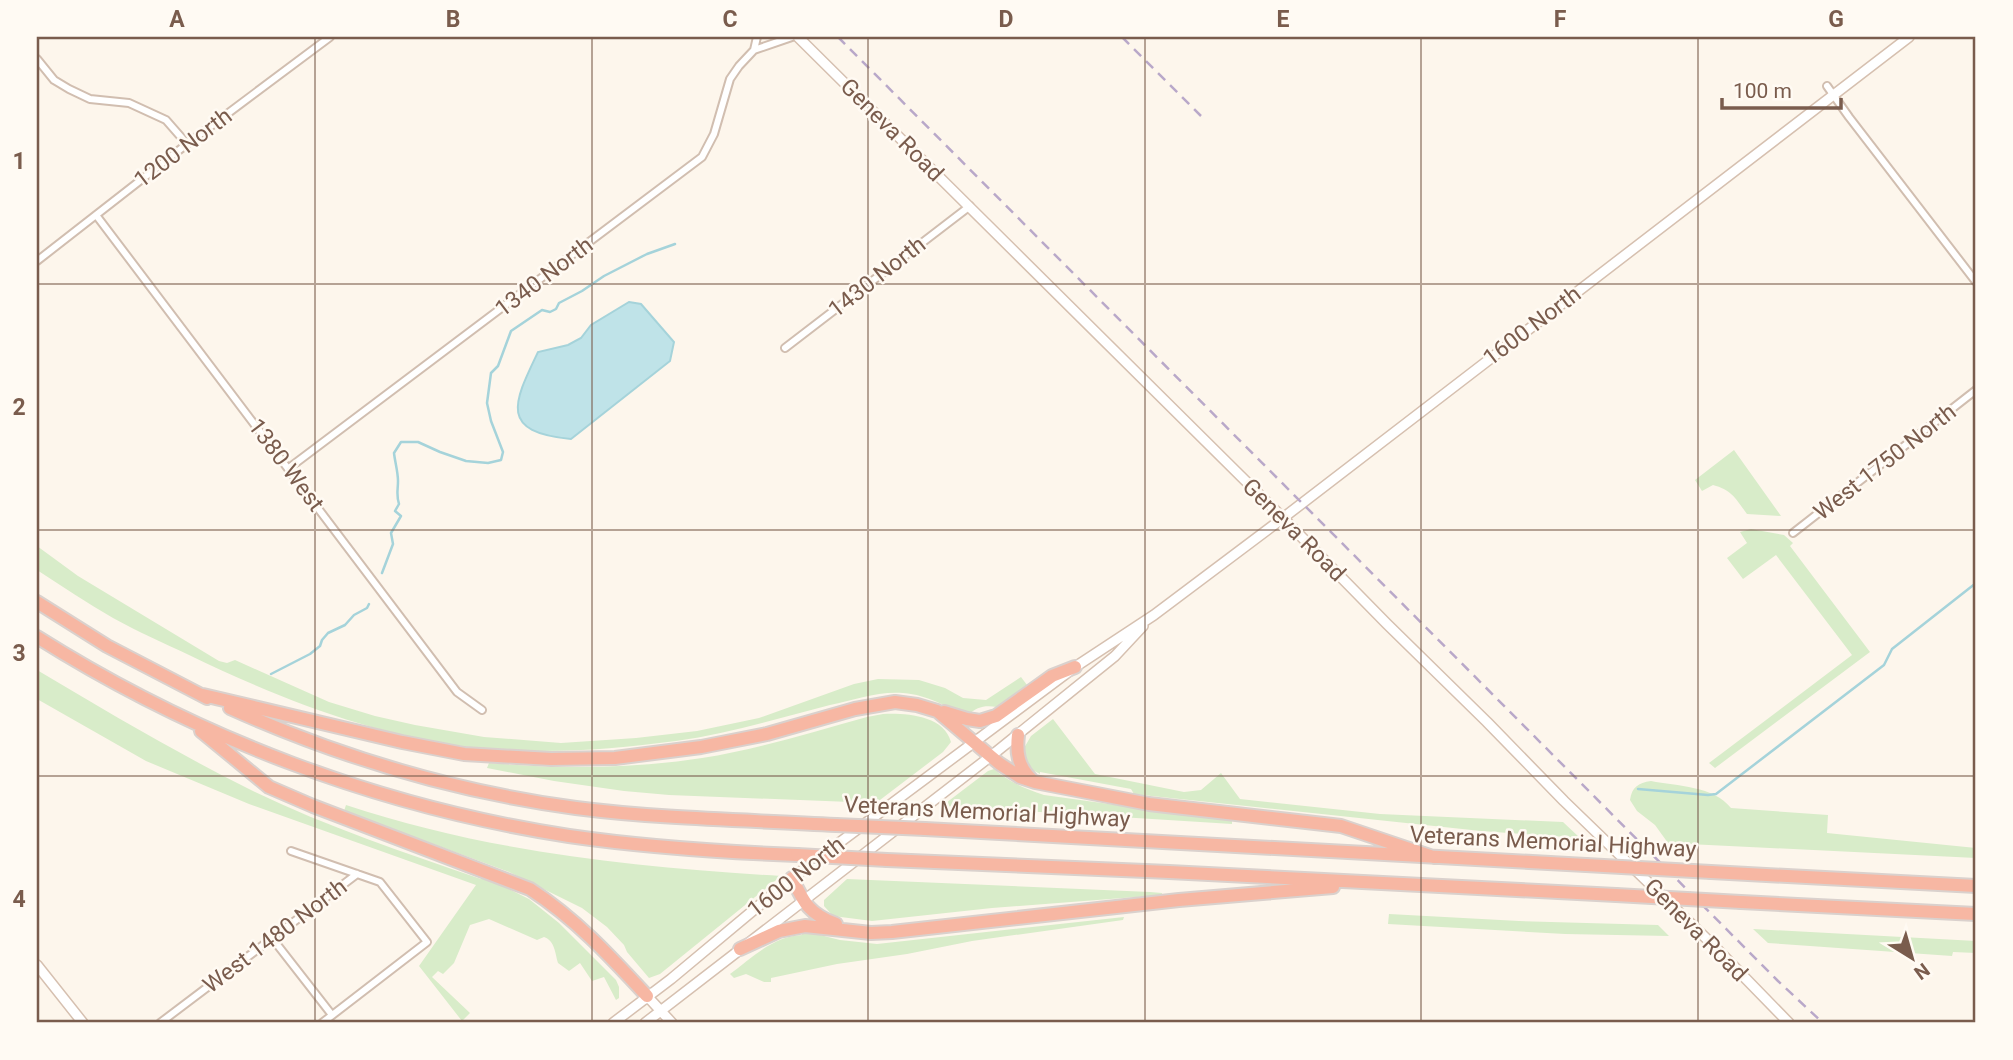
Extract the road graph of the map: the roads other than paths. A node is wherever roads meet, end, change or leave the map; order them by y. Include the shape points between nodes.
1 (330, 37) edge
2 (758, 37) edge
3 (792, 37) edge
4 (798, 37) edge
5 (1909, 37) edge
6 (754, 50) junction
7 (37, 59) edge
8 (1827, 86) dead end
9 (1832, 96) junction
10 (187, 144) junction
11 (970, 206) junction
12 (96, 215) junction
13 (37, 261) edge
14 (1976, 282) edge
15 (785, 348) dead end
16 (1976, 390) edge
17 (289, 468) junction
18 (1283, 518) junction
19 (1793, 533) dead end
20 (37, 602) edge
21 (1154, 615) junction
22 (37, 637) edge
23 (1075, 667) junction
24 (203, 695) junction
25 (482, 710) dead end
26 (937, 710) junction
27 (187, 720) junction
28 (1018, 734) junction
29 (975, 742) junction
30 (991, 757) junction
31 (1035, 782) junction
32 (291, 851) dead end
33 (1433, 857) junction
34 (357, 874) junction
35 (792, 878) junction
36 (1382, 883) junction
37 (1976, 886) edge
38 (803, 900) junction
39 (1976, 914) edge
40 (852, 931) junction
41 (272, 938) junction
42 (740, 949) junction
43 (37, 965) edge
44 (647, 996) junction
45 (661, 1012) junction
46 (332, 1016) junction
47 (83, 1023) edge
48 (160, 1023) edge
49 (322, 1023) edge
50 (613, 1023) edge
51 (645, 1023) edge
52 (672, 1023) edge
53 (1789, 1023) edge

1 - 10 street, 1200 North
2 - 6 street
3 - 6 street
4 - 11 main road, Geneva Road
5 - 9 main road, 1600 North
6 - 17 street, 1340 North via 730,79 714,134 702,156
7 - 10 street via 54,80 90,99 129,103 166,120
8 - 9 street
9 - 14 street
9 - 18 main road, 1600 North
10 - 12 street, 1200 North
11 - 15 street, 1430 North
11 - 18 main road, Geneva Road
12 - 13 street, 1200 North
12 - 17 street, 1380 West
16 - 19 street, West 1750 North
17 - 25 street, 1380 West via 457,692
18 - 21 main road, 1600 North
18 - 53 main road, Geneva Road
20 - 24 highway, Veterans Memorial Highway via 107,646
21 - 23 main road, 1600 North
21 - 28 main road, 1600 North via 1115,656
22 - 27 highway
23 - 26 highway via 1052,676 996,716 980,721
23 - 29 main road, 1600 North
24 - 26 highway via 464,754 551,760 615,758 701,747 895,702
24 - 33 highway, Veterans Memorial Highway, bridge via 337,750 431,778 574,807 630,814
26 - 29 highway
27 - 36 highway, bridge via 346,783 416,804 570,836 797,855
27 - 44 highway via 269,787 530,889 570,917
28 - 30 main road, 1600 North
28 - 31 highway via 1018,757
29 - 30 highway
29 - 35 main road, 1600 North
30 - 31 highway
30 - 38 main road, 1600 North
31 - 33 highway via 1149,804 1340,826
32 - 34 street
33 - 37 highway, Veterans Memorial Highway, bridge
34 - 41 street, West 1480 North
34 - 46 street via 380,882 427,943
35 - 38 highway
35 - 44 main road, 1600 North
36 - 39 highway, bridge
36 - 40 highway via 892,932
38 - 40 highway via 814,914
38 - 42 main road, 1600 North
40 - 42 highway via 792,928
41 - 46 street
41 - 48 street, West 1480 North
42 - 45 main road, 1600 North
43 - 47 main road
44 - 45 main road
44 - 50 main road, 1600 North
45 - 51 main road, 1600 North
45 - 52 main road
46 - 49 street

